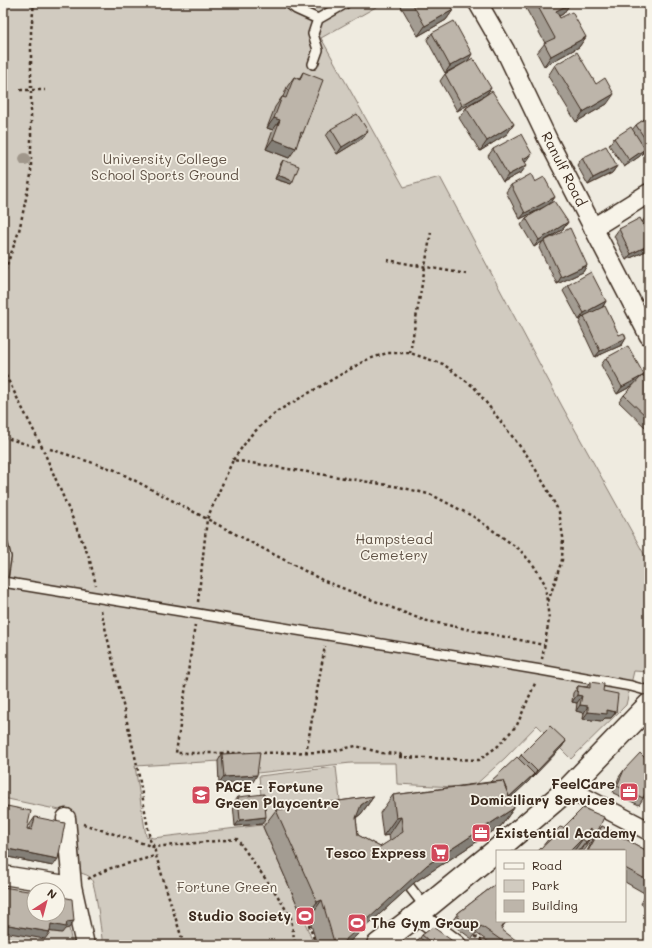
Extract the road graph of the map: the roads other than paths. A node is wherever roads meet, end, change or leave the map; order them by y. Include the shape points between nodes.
1 (288, 3) edge
2 (346, 3) edge
3 (478, 3) edge
4 (318, 19) junction
5 (313, 64) dead end
6 (649, 193) edge
7 (593, 228) junction
8 (649, 336) edge
9 (3, 545) edge
10 (3, 577) edge
11 (3, 582) edge
12 (649, 691) edge
13 (649, 705) edge
14 (568, 788) junction
15 (66, 818) road end
16 (649, 831) edge
17 (497, 850) edge
18 (496, 851) edge
19 (396, 868) edge
20 (3, 875) edge
21 (72, 886) junction
22 (421, 912) junction
23 (465, 942) edge
24 (85, 945) edge
25 (378, 945) edge

1 - 4 lane
2 - 4 lane
3 - 7 street, Ranulf Road via 505,50
4 - 5 lane via 313,34 318,50
6 - 7 street
7 - 8 street, Ranulf Road
9 - 10 lane via 6,557
11 - 12 lane via 540,670
13 - 14 main road
14 - 16 street
14 - 17 main road
15 - 21 street
18 - 22 main road
19 - 22 lane
20 - 21 street
21 - 24 street
22 - 23 street
22 - 25 main road

